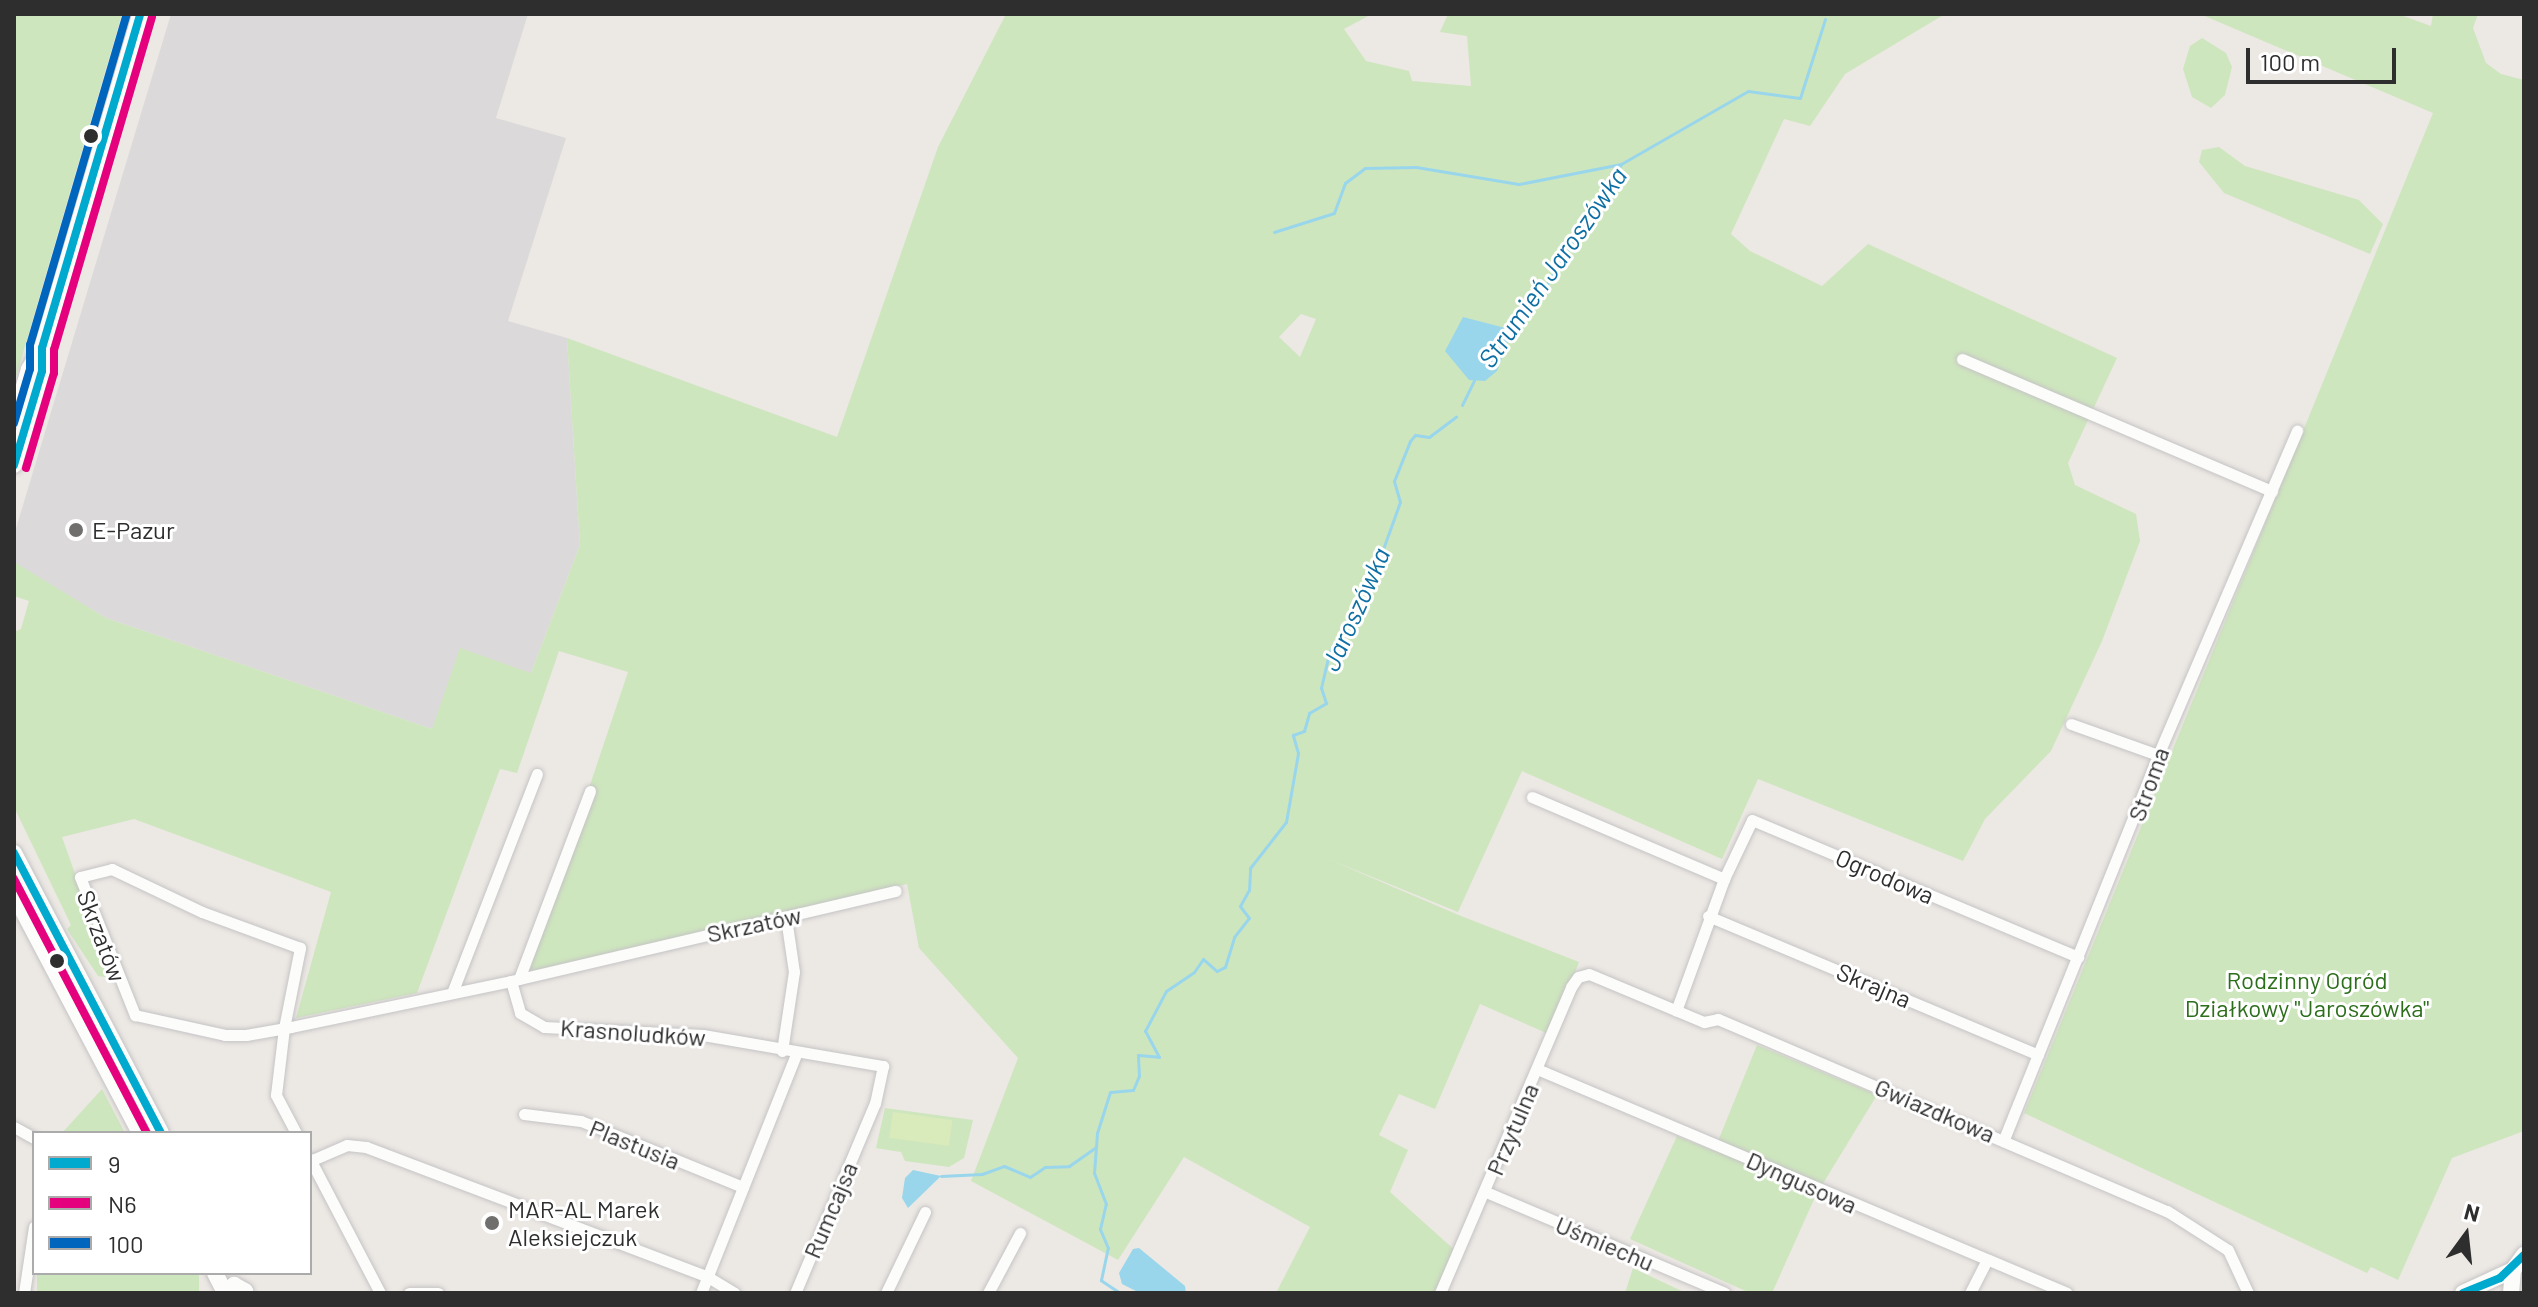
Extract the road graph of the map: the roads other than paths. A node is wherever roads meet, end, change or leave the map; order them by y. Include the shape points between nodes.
1 (140, 14) edge
2 (42, 348) junction
3 (1962, 359) dead end
4 (14, 420) edge
5 (2297, 431) dead end
6 (14, 465) edge
7 (2272, 491) junction
8 (2071, 724) dead end
9 (2158, 755) junction
10 (537, 774) dead end
11 (590, 791) dead end
12 (1532, 797) dead end
13 (14, 853) edge
14 (1724, 879) junction
15 (31, 888) junction
16 (896, 891) dead end
17 (14, 896) edge
18 (1708, 916) junction
19 (786, 918) junction
20 (2078, 957) junction
21 (1589, 974) joint
22 (515, 980) junction
23 (452, 993) junction
24 (1676, 1011) junction
25 (284, 1028) junction
26 (782, 1051) junction
27 (796, 1054) junction
28 (2038, 1055) junction
29 (883, 1066) joint
30 (1537, 1069) junction
31 (524, 1114) dead end
32 (14, 1127) edge
33 (139, 1131) edge
34 (160, 1131) edge
35 (295, 1131) edge
36 (32, 1137) edge
37 (2004, 1139) junction
38 (312, 1159) edge
39 (312, 1164) edge
40 (743, 1187) junction
41 (1486, 1192) junction
42 (925, 1212) dead end
43 (1020, 1233) dead end
44 (32, 1240) edge
45 (2524, 1255) edge
46 (1987, 1260) junction
47 (2513, 1270) junction
48 (216, 1275) edge
49 (708, 1277) junction
50 (246, 1292) edge
51 (2244, 1292) edge
52 (24, 1293) edge
53 (226, 1293) edge
54 (380, 1293) edge
55 (409, 1293) edge
56 (438, 1293) edge
57 (701, 1293) edge
58 (735, 1293) edge
59 (795, 1293) edge
60 (886, 1293) edge
61 (988, 1293) edge
62 (1440, 1293) edge
63 (1725, 1293) edge
64 (1970, 1293) edge
65 (2067, 1293) edge
66 (2463, 1293) edge
67 (2511, 1293) edge

1 - 2 main road
2 - 4 main road via 29,369
2 - 6 main road via 42,371
3 - 7 street
5 - 7 street, Stroma
7 - 9 street, Stroma
8 - 9 street
9 - 20 street, Stroma
10 - 23 street
11 - 22 street
12 - 14 street
13 - 15 main road
14 - 18 street, Ogrodowa
14 - 20 street, Ogrodowa via 1752,820
15 - 17 main road
15 - 34 main road
16 - 19 street, Skrzatów
17 - 33 main road
18 - 24 street, Ogrodowa
18 - 28 street, Skrajna
19 - 22 street, Skrzatów
19 - 26 street via 794,972
20 - 28 street, Stroma
21 - 24 street, Gwiazdkowa
21 - 30 street, Przytulna via 1574,981
22 - 23 street, Skrzatów
22 - 26 street, Krasnoludków via 520,1013 544,1027 703,1035
23 - 25 street, Skrzatów
24 - 37 street, Gwiazdkowa via 1704,1022 1718,1019
25 - 25 street, Skrzatów via 300,948 202,912 112,869 80,877 135,1015 225,1035
25 - 35 street via 276,1095
26 - 27 street, Krasnoludków
27 - 29 street, Krasnoludków
27 - 40 street
28 - 37 street, Stroma
29 - 59 street, Rumcajsa via 865,1128
30 - 41 street, Przytulna
30 - 46 street, Dyngusowa
31 - 40 street, Plastusia via 581,1121
32 - 36 street
37 - 51 street, Gwiazdkowa via 2196,1226 2228,1250
38 - 49 street via 347,1145 366,1147
39 - 54 street
40 - 49 street
41 - 62 street, Przytulna
41 - 63 street, Uśmiechu
42 - 60 street
43 - 61 street
44 - 52 street
45 - 47 main road
46 - 64 street
46 - 65 street, Dyngusowa
47 - 66 main road
47 - 67 main road
48 - 53 main road
49 - 57 street
49 - 58 street
50 - 53 main road via 234,1285
55 - 56 street

